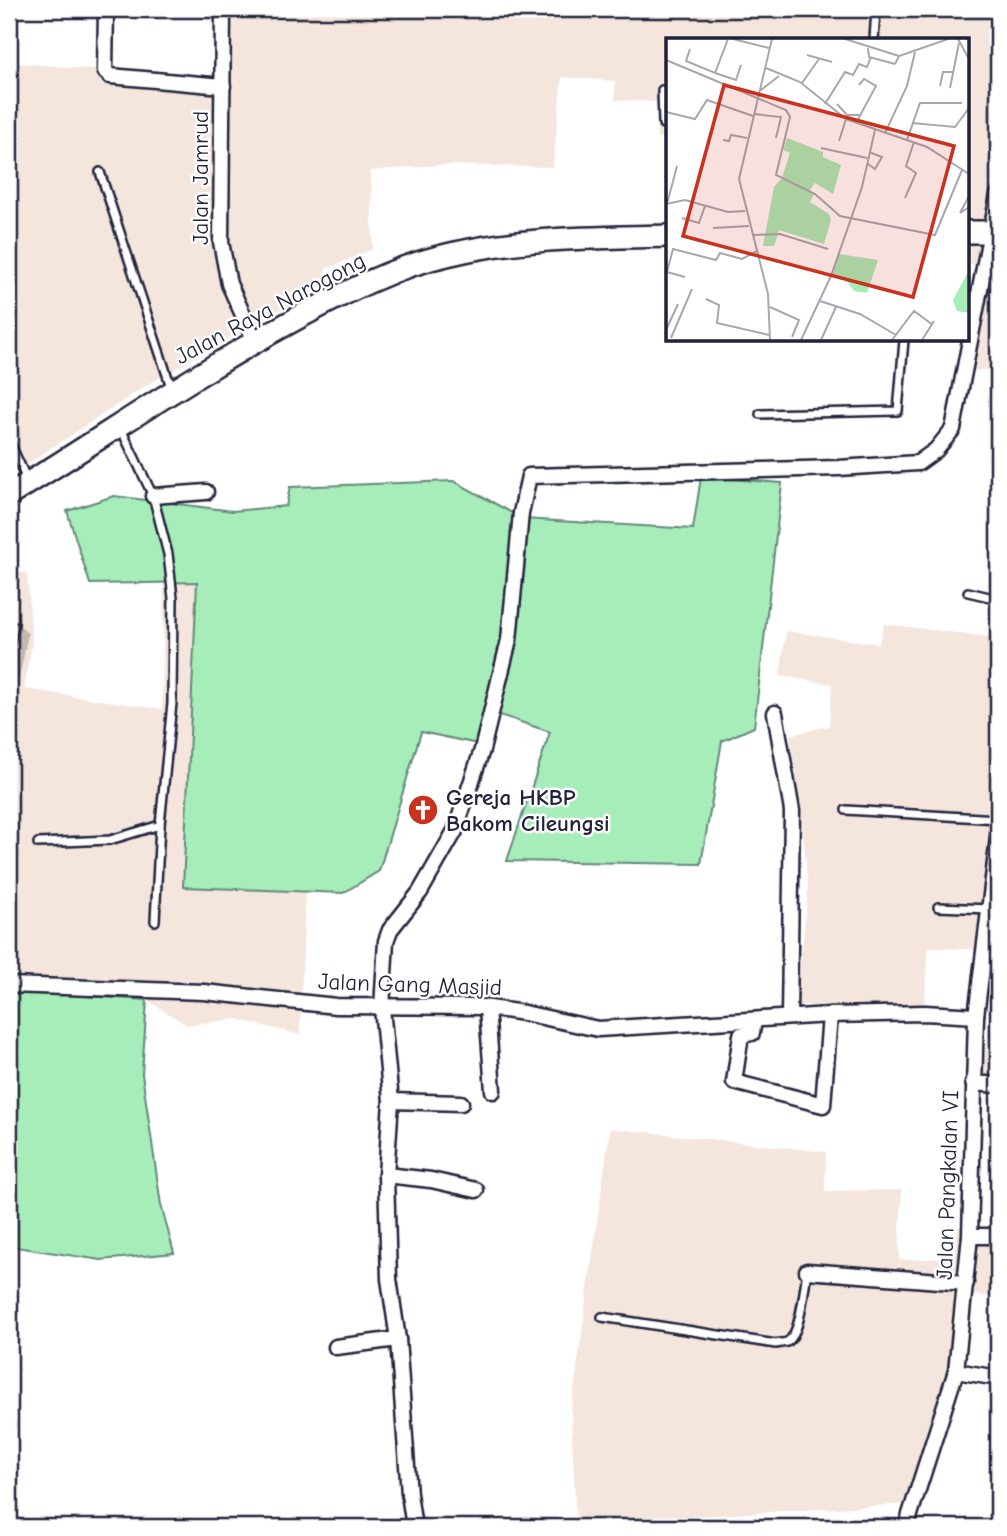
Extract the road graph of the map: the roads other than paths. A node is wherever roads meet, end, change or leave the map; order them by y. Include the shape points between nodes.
1 (106, 9) edge
2 (223, 9) edge
3 (876, 9) edge
4 (874, 38) edge
5 (223, 86) junction
6 (662, 90) dead end
7 (666, 126) edge
8 (100, 172) dead end
9 (998, 195) edge
10 (968, 232) edge
11 (995, 232) edge
12 (666, 236) edge
13 (255, 341) junction
14 (904, 341) edge
15 (172, 391) junction
16 (760, 414) dead end
17 (119, 426) junction
18 (9, 441) edge
19 (28, 484) junction
20 (206, 492) dead end
21 (9, 495) edge
22 (153, 496) junction
23 (968, 592) dead end
24 (998, 599) edge
25 (775, 713) dead end
26 (845, 810) dead end
27 (998, 818) edge
28 (160, 825) junction
29 (998, 838) edge
30 (38, 843) dead end
31 (995, 891) edge
32 (938, 907) dead end
33 (990, 909) junction
34 (155, 921) dead end
35 (9, 985) edge
36 (382, 1008) junction
37 (486, 1008) junction
38 (830, 1015) junction
39 (976, 1016) junction
40 (789, 1017) junction
41 (754, 1020) junction
42 (973, 1083) junction
43 (998, 1085) edge
44 (493, 1091) dead end
45 (391, 1101) junction
46 (461, 1103) dead end
47 (387, 1175) junction
48 (476, 1190) dead end
49 (970, 1236) junction
50 (998, 1236) edge
51 (807, 1271) joint
52 (966, 1283) junction
53 (601, 1317) dead end
54 (398, 1339) junction
55 (336, 1347) dead end
56 (956, 1371) junction
57 (998, 1378) edge
58 (414, 1527) edge
59 (906, 1527) edge

1 - 5 street via 104,71 110,76
2 - 5 street, Jalan Jamrud
3 - 4 lane
5 - 13 street, Jalan Jamrud via 221,242 229,284
6 - 7 lane
8 - 15 lane
9 - 11 street
10 - 11 main road
11 - 36 street via 953,429 918,464 529,476 509,640 482,750 455,831 420,892 390,930
12 - 13 main road, Jalan Raya Narogong via 539,240 449,254 351,289
13 - 15 main road, Jalan Raya Narogong
14 - 16 lane via 898,411
15 - 17 main road, Jalan Raya Narogong
17 - 19 main road, Jalan Raya Narogong
17 - 22 lane
18 - 19 lane
19 - 21 main road, Jalan Raya Narogong
20 - 22 street
22 - 28 lane via 168,554 173,598 173,703
23 - 24 lane
25 - 40 street via 792,811
26 - 27 lane
28 - 30 lane via 110,840
28 - 34 lane
29 - 31 street, Jalan Pangkalan VI
31 - 33 street, Jalan Pangkalan VI
32 - 33 lane
33 - 39 street, Jalan Pangkalan VI
35 - 36 street, Jalan Gang Masjid via 204,992
36 - 37 street, Jalan Gang Masjid
36 - 45 street
37 - 41 street, Jalan Gang Masjid via 598,1029
37 - 44 street
38 - 39 street, Jalan Gang Masjid
38 - 40 street, Jalan Gang Masjid
38 - 41 street via 823,1105 734,1082 741,1035 752,1033
39 - 42 street, Jalan Pangkalan VI
40 - 41 street, Jalan Gang Masjid
42 - 43 street
42 - 49 street, Jalan Pangkalan VI
45 - 46 street
45 - 47 street
47 - 48 street
47 - 54 street via 389,1279
49 - 50 street
49 - 52 street, Jalan Pangkalan VI
51 - 52 street
51 - 53 lane via 798,1321 787,1342 775,1344
52 - 56 street, Jalan Pangkalan VI
54 - 55 street
54 - 58 street
56 - 57 street
56 - 59 street, Jalan Pangkalan VI

